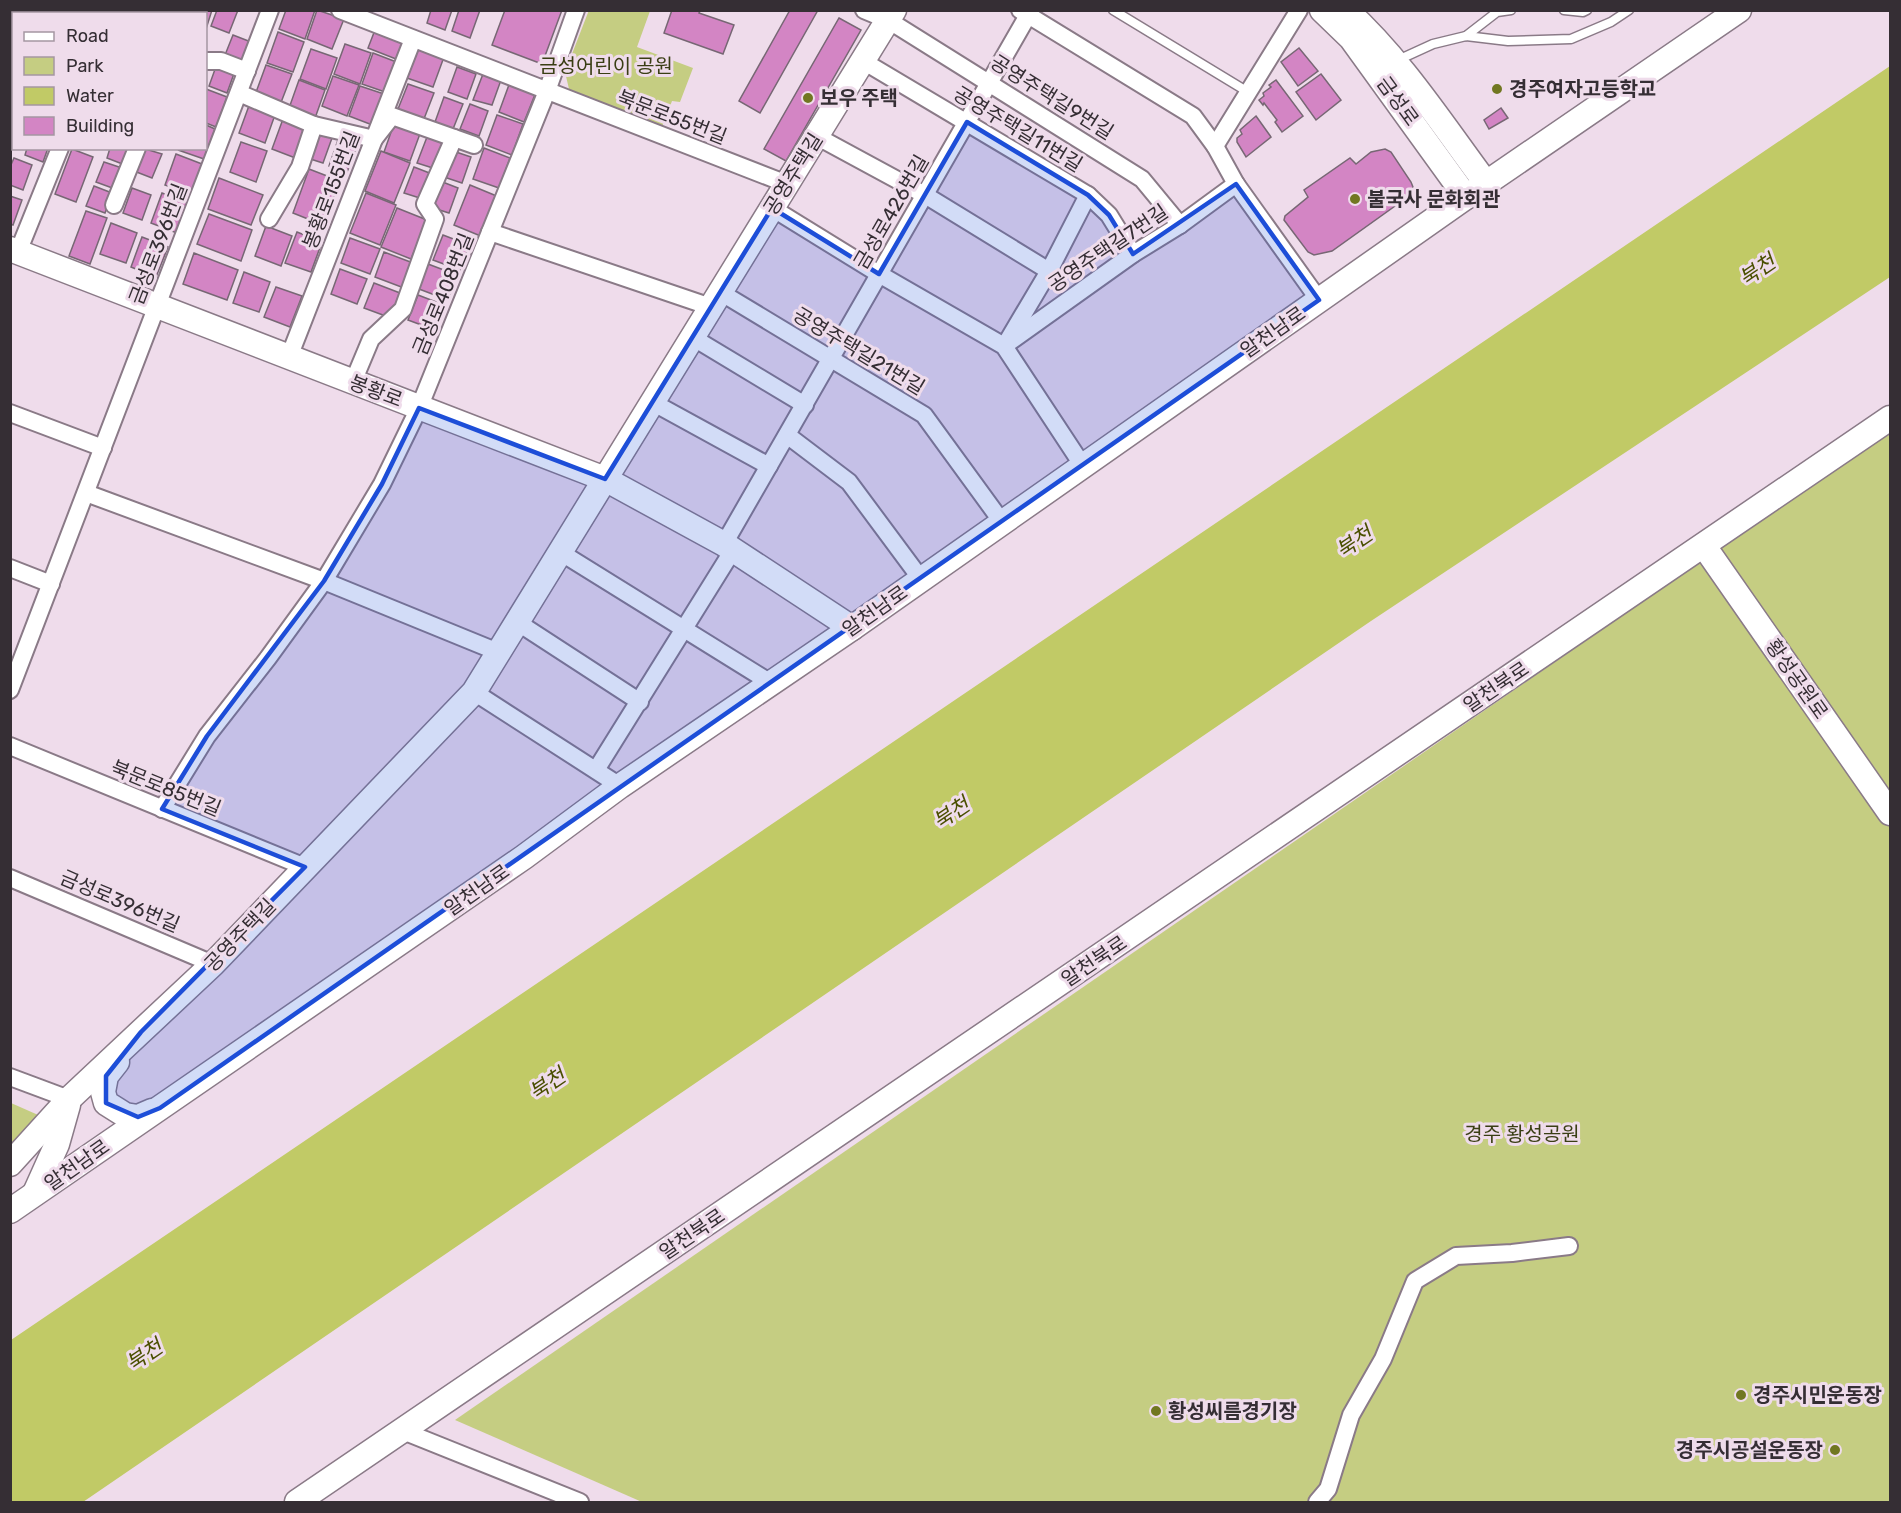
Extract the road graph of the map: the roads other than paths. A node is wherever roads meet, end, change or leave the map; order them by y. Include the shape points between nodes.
1 (270, 10) edge
2 (576, 10) edge
3 (864, 10) edge
4 (1113, 10) edge
5 (1299, 10) edge
6 (1322, 10) edge
7 (1346, 10) edge
8 (1511, 10) edge
9 (1564, 10) edge
10 (1587, 10) edge
11 (1629, 10) edge
12 (1739, 10) edge
13 (348, 12) edge
14 (1027, 12) edge
15 (891, 15) edge
16 (1466, 36) junction
17 (413, 39) junction
18 (207, 61) edge
19 (863, 61) junction
20 (1386, 67) junction
21 (247, 71) junction
22 (990, 82) junction
23 (547, 91) junction
24 (1248, 92) junction
25 (239, 93) junction
26 (967, 122) junction
27 (314, 125) junction
28 (816, 136) junction
29 (454, 138) junction
30 (374, 139) junction
31 (474, 145) dead end
32 (1215, 146) junction
33 (59, 150) edge
34 (136, 150) edge
35 (1486, 183) junction
36 (787, 184) junction
37 (1236, 184) junction
38 (925, 195) junction
39 (1088, 195) junction
40 (1466, 197) junction
41 (114, 205) dead end
42 (772, 208) junction
43 (269, 219) dead end
44 (1180, 225) junction
45 (490, 232) junction
46 (14, 250) edge
47 (1132, 255) junction
48 (1049, 271) junction
49 (879, 274) junction
50 (716, 300) junction
51 (1319, 300) junction
52 (157, 306) junction
53 (692, 337) junction
54 (1004, 346) junction
55 (289, 357) junction
56 (831, 359) junction
57 (353, 382) junction
58 (652, 402) junction
59 (805, 405) junction
60 (419, 408) junction
61 (10, 413) edge
62 (1890, 418) edge
63 (787, 435) junction
64 (103, 448) junction
65 (769, 466) junction
66 (1083, 466) junction
67 (605, 479) junction
68 (86, 493) junction
69 (1002, 522) junction
70 (1704, 546) junction
71 (729, 547) junction
72 (560, 552) junction
73 (10, 568) edge
74 (921, 579) junction
75 (324, 582) junction
76 (51, 584) junction
77 (517, 622) junction
78 (852, 628) junction
79 (685, 630) junction
80 (498, 652) junction
81 (771, 683) junction
82 (10, 690) edge
83 (474, 692) junction
84 (640, 702) junction
85 (10, 746) edge
86 (596, 770) junction
87 (620, 786) junction
88 (162, 809) junction
89 (1890, 813) edge
90 (305, 867) junction
91 (10, 878) edge
92 (213, 964) junction
93 (141, 1032) junction
94 (10, 1077) edge
95 (69, 1099) junction
96 (160, 1108) junction
97 (10, 1164) edge
98 (34, 1194) junction
99 (10, 1211) edge
100 (1569, 1246) dead end
101 (403, 1431) junction
102 (297, 1503) edge
103 (580, 1503) edge
104 (1317, 1503) edge

1 - 21 street, 금성로396번길
2 - 23 street, 금성로408번길
3 - 15 street, 공영주택길9번길
4 - 24 lane
5 - 24 street
6 - 20 street, 금성로
7 - 20 street, 금성로 via 1362,25
8 - 16 lane via 1497,12
9 - 10 lane
11 - 16 lane via 1571,39 1509,41
12 - 35 street, 알천남로
13 - 17 street, 북문로55번길
14 - 22 street, 금성로426번길
14 - 32 street via 1193,116
15 - 19 street, 공영주택길
15 - 22 street, 공영주택길9번길
16 - 20 lane via 1433,44
17 - 23 street, 북문로55번길
17 - 30 street, 봉황로155번길
18 - 21 street via 221,61
19 - 26 street, 공영주택길11번길
19 - 28 street, 공영주택길
20 - 35 street, 금성로
20 - 40 street, 금성로
21 - 25 street, 금성로396번길
22 - 26 street, 금성로426번길
22 - 44 street, 공영주택길9번길 via 1142,179
23 - 36 street, 북문로55번길
23 - 45 street, 금성로408번길
24 - 32 street
25 - 27 street
25 - 52 street, 금성로396번길
26 - 38 street, 금성로426번길
26 - 39 street, 공영주택길11번길
27 - 30 street
27 - 43 street via 300,167
28 - 36 street, 공영주택길
28 - 38 street
29 - 30 street via 392,116
29 - 31 street
29 - 57 street via 425,204 435,219 403,309 371,339
30 - 55 street, 봉황로155번길
32 - 37 street
33 - 46 street
34 - 41 street
35 - 40 street, 알천남로
36 - 42 street, 공영주택길
37 - 44 street, 공영주택길7번길
37 - 51 street
38 - 48 street
38 - 49 street, 금성로426번길
39 - 47 street, 공영주택길11번길 via 1109,215
39 - 48 street
40 - 51 street, 알천남로
42 - 49 street
42 - 50 street, 공영주택길
44 - 47 street, 공영주택길7번길
45 - 50 street, 공영주택길21번길
45 - 60 street, 금성로408번길
46 - 52 street, 봉황로
47 - 54 street, 공영주택길7번길
48 - 54 street
49 - 54 street
49 - 56 street, 금성로426번길
50 - 53 street, 공영주택길
50 - 56 street, 공영주택길21번길
51 - 66 street, 알천남로
52 - 55 street, 봉황로
52 - 64 street, 금성로396번길
53 - 58 street, 공영주택길
53 - 59 street
54 - 66 street
55 - 57 street, 봉황로
56 - 59 street, 금성로426번길
56 - 69 street, 공영주택길21번길 via 924,415
57 - 60 street, 봉황로
58 - 65 street
58 - 67 street, 공영주택길
59 - 63 street, 금성로426번길
60 - 67 street, 봉황로
60 - 75 street, 금성로408번길 via 382,484
61 - 64 street
62 - 70 street, 알천북로
63 - 65 street, 금성로426번길
63 - 74 street via 849,482
64 - 68 street, 금성로396번길
65 - 71 street, 금성로426번길
66 - 69 street, 알천남로
67 - 71 street, 봉황로
67 - 72 street, 공영주택길
68 - 75 street
68 - 76 street, 금성로396번길
69 - 74 street, 알천남로
70 - 89 street, 황성공원로
70 - 101 street, 알천북로
71 - 78 street, 봉황로
71 - 79 street
72 - 77 street, 공영주택길
72 - 79 street
73 - 76 street
74 - 78 street, 알천남로
75 - 80 street
75 - 88 street, 금성로408번길 via 207,736
76 - 82 street, 금성로396번길
77 - 80 street, 공영주택길
77 - 84 street
78 - 81 street, 알천남로
79 - 81 street
79 - 84 street
80 - 83 street, 공영주택길
81 - 87 street, 알천남로
83 - 86 street
83 - 90 street, 공영주택길
84 - 86 street
85 - 88 street, 북문로85번길
86 - 87 street
87 - 96 street, 알천남로 via 524,857
88 - 90 street, 북문로85번길
90 - 92 street, 공영주택길
91 - 92 street, 금성로396번길
92 - 93 street, 공영주택길
93 - 95 street, 공영주택길
93 - 96 street via 106,1076 103,1092 106,1103 125,1115 138,1117
94 - 95 street
95 - 97 street, 공영주택길
95 - 98 street via 57,1144
96 - 98 street, 알천남로
98 - 99 street, 알천남로
100 - 104 street via 1456,1256 1415,1281 1383,1359 1351,1414 1328,1489
101 - 102 street, 알천북로
101 - 103 street

